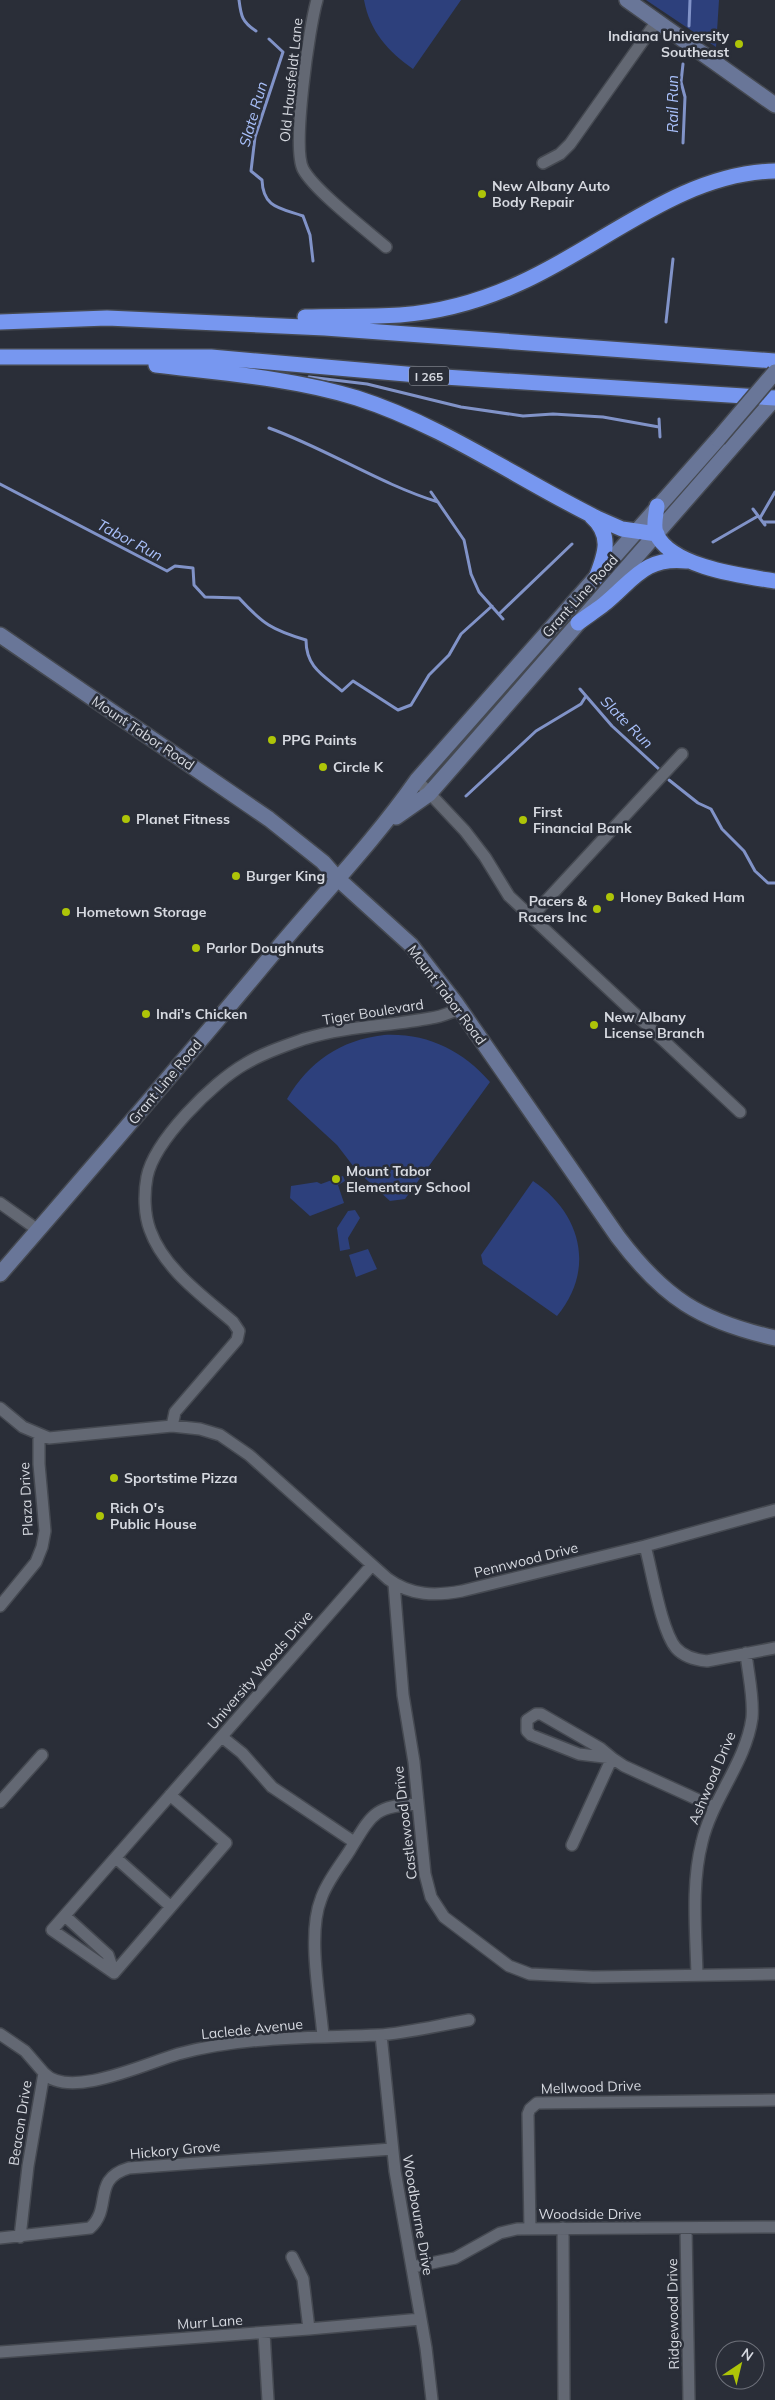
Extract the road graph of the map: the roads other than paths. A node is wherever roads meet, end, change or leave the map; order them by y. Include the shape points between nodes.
1 (316, 0) edge
2 (627, 0) edge
3 (657, 21) junction
4 (775, 104) edge
5 (543, 163) dead end
6 (775, 171) edge
7 (386, 247) dead end
8 (179, 321) junction
9 (0, 322) edge
10 (82, 356) junction
11 (5, 357) edge
12 (775, 361) edge
13 (775, 372) edge
14 (775, 398) edge
15 (657, 506) junction
16 (582, 510) junction
17 (637, 532) junction
18 (657, 534) junction
19 (687, 561) junction
20 (596, 578) junction
21 (775, 581) edge
22 (578, 623) junction
23 (0, 635) edge
24 (682, 754) dead end
25 (417, 780) junction
26 (429, 794) junction
27 (388, 822) junction
28 (337, 878) junction
29 (531, 917) junction
30 (460, 1009) junction
31 (740, 1112) dead end
32 (0, 1203) edge
33 (38, 1230) junction
34 (0, 1274) edge
35 (775, 1338) edge
36 (0, 1408) edge
37 (172, 1426) junction
38 (39, 1436) junction
39 (775, 1510) edge
40 (645, 1546) junction
41 (372, 1565) junction
42 (394, 1584) junction
43 (0, 1606) edge
44 (775, 1648) edge
45 (746, 1653) junction
46 (222, 1737) junction
47 (42, 1755) dead end
48 (612, 1758) junction
49 (170, 1795) junction
50 (0, 1802) edge
51 (417, 1804) junction
52 (714, 1807) junction
53 (354, 1842) junction
54 (572, 1845) dead end
55 (116, 1858) junction
56 (170, 1906) junction
57 (65, 1916) junction
58 (114, 1973) junction
59 (775, 1974) edge
60 (696, 1975) junction
61 (469, 2020) dead end
62 (0, 2034) edge
63 (381, 2035) junction
64 (323, 2036) junction
65 (44, 2073) junction
66 (775, 2100) edge
67 (392, 2149) junction
68 (775, 2227) edge
69 (563, 2228) junction
70 (686, 2228) junction
71 (530, 2229) junction
72 (20, 2237) junction
73 (0, 2238) edge
74 (292, 2257) dead end
75 (413, 2267) junction
76 (421, 2319) junction
77 (309, 2329) junction
78 (264, 2333) junction
79 (0, 2352) edge
80 (268, 2400) edge
81 (432, 2400) edge
82 (564, 2400) edge
83 (689, 2400) edge

1 - 7 street, Old Hausfeldt Lane via 299,132 300,162 317,186
2 - 3 main road
3 - 4 main road
3 - 5 street via 570,144
6 - 8 highway via 729,178 696,189 648,212 546,270 462,304 386,316
8 - 9 highway via 107,318
8 - 12 highway via 350,329
10 - 11 highway, I 265
10 - 14 highway, I 265 via 211,357 429,376
10 - 16 highway via 314,387 358,398 407,418
13 - 15 main road, Grant Line Road, bridge
14 - 18 main road, Grant Line Road
15 - 17 main road, Grant Line Road
15 - 18 highway
16 - 17 highway via 622,529
16 - 20 highway via 601,526 606,540 605,554
17 - 18 highway
17 - 20 main road, Grant Line Road
18 - 19 highway via 675,554
18 - 22 main road, Grant Line Road
19 - 21 highway via 729,574
19 - 22 highway via 671,559 648,566
20 - 25 main road, Grant Line Road
22 - 26 main road, Grant Line Road
23 - 28 main road, Mount Tabor Road via 269,819 323,862
24 - 29 street
25 - 26 street
25 - 27 main road, Grant Line Road
26 - 27 main road, Grant Line Road
26 - 29 street via 464,831 509,896
27 - 28 main road, Grant Line Road
28 - 30 main road, Mount Tabor Road via 411,946
28 - 33 main road, Grant Line Road
29 - 31 street
30 - 35 main road, Mount Tabor Road via 618,1237 648,1273 670,1294 702,1315 736,1329
30 - 37 street, Tiger Boulevard via 434,1018 327,1033 262,1055 233,1072 197,1102 156,1155 147,1178 146,1199 147,1219 154,1238 170,1263 239,1330 237,1340 175,1412
32 - 33 street
33 - 34 main road, Grant Line Road
36 - 38 street
37 - 38 street via 68,1437
37 - 41 street, Pennwood Drive via 220,1435 249,1455
38 - 43 street, Plaza Drive via 45,1530 42,1547 36,1562
39 - 40 street, Pennwood Drive
40 - 42 street, Pennwood Drive via 452,1593 419,1593
40 - 45 street via 665,1624 676,1649 698,1660
41 - 42 street, Pennwood Drive
41 - 46 street, University Woods Drive
42 - 51 street, Castlewood Drive via 403,1695
44 - 45 street
45 - 52 street, Ashwood Drive via 752,1716 745,1743
46 - 49 street, University Woods Drive
46 - 53 street via 242,1753 272,1787
47 - 50 street
48 - 48 street via 579,1754 531,1735 527,1731 527,1720 541,1714
48 - 52 street
48 - 54 street
49 - 55 street, University Woods Drive
49 - 56 street via 226,1842
51 - 53 street via 395,1805 375,1813
51 - 60 street, Castlewood Drive via 425,1874 436,1908 452,1925 509,1966 530,1974 554,1977
52 - 60 street, Ashwood Drive via 702,1840 698,1868
53 - 64 street via 324,1890 316,1916
55 - 56 street
55 - 57 street, University Woods Drive
56 - 58 street
57 - 58 street via 108,1955
57 - 58 street, University Woods Drive via 52,1930
59 - 60 street, Castlewood Drive
61 - 63 street, Laclede Avenue
62 - 65 street, Beacon Drive via 25,2051
63 - 64 street, Laclede Avenue
63 - 67 street, Woodbourne Drive
64 - 65 street, Laclede Avenue via 201,2049 87,2082 56,2081
65 - 72 street, Beacon Drive
66 - 71 street, Mellwood Drive via 540,2102 533,2105 528,2114
67 - 72 street, Hickory Grove via 129,2168 119,2171 106,2183 99,2218 90,2228
67 - 75 street, Woodbourne Drive
68 - 70 street, Woodside Drive
69 - 70 street, Woodside Drive
69 - 71 street, Woodside Drive
69 - 82 street
70 - 83 street, Ridgewood Drive
71 - 75 street, Woodside Drive via 505,2231 455,2258
72 - 73 street, Hickory Grove
74 - 77 street via 303,2279
75 - 76 street, Woodbourne Drive
76 - 77 street, Murr Lane
76 - 81 street, Woodbourne Drive
77 - 78 street, Murr Lane
78 - 79 street, Murr Lane
78 - 80 street

